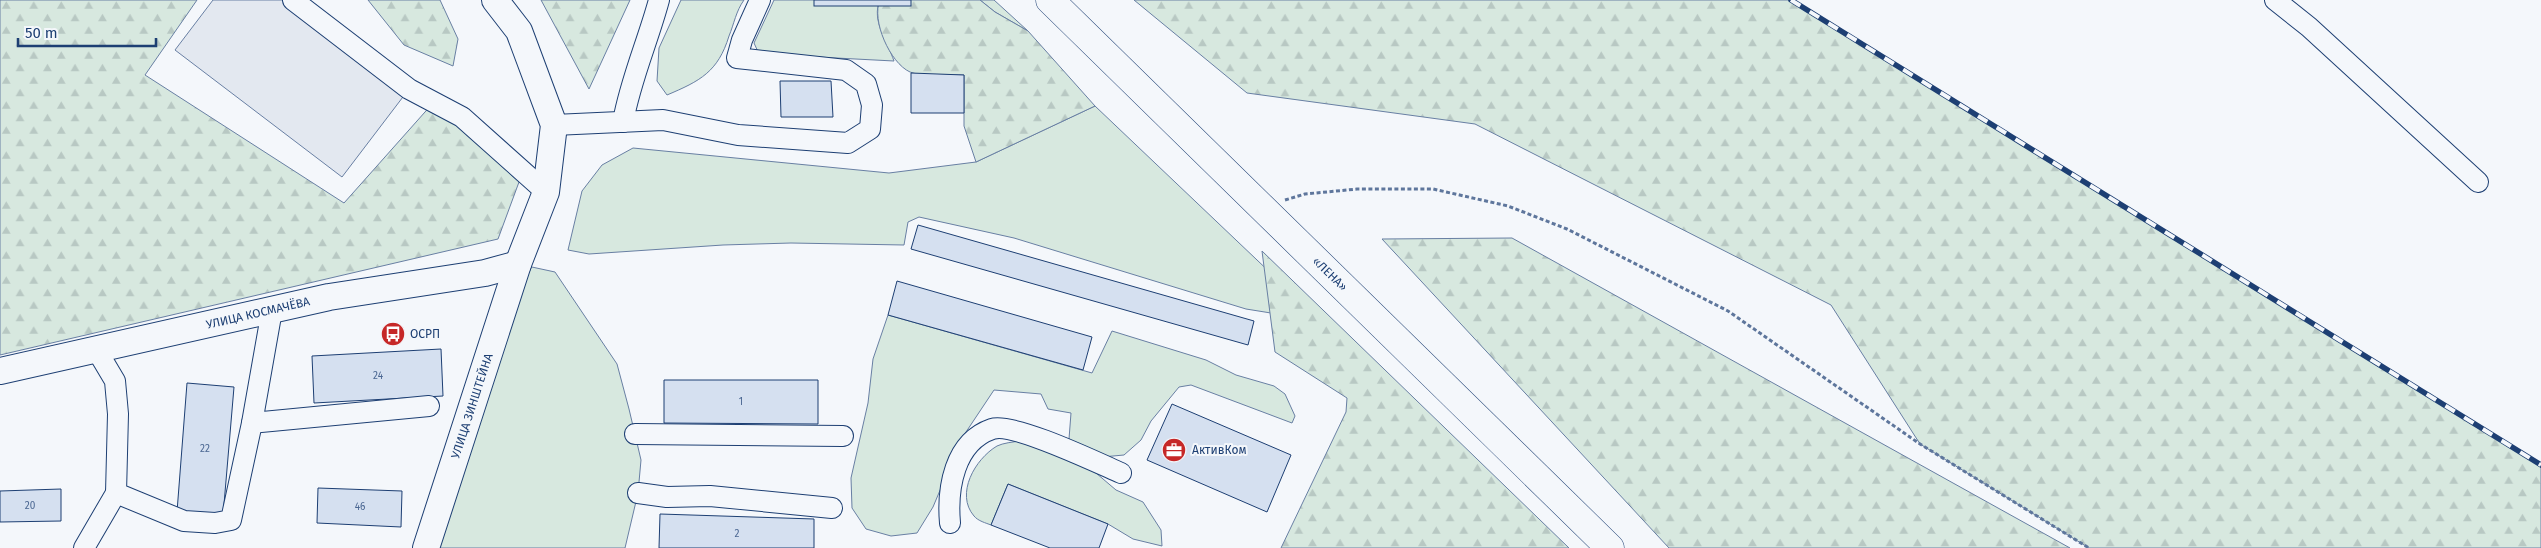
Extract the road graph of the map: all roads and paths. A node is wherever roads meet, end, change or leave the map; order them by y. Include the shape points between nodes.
1 (293, 0) edge
2 (495, 0) edge
3 (659, 0) edge
4 (760, 0) edge
5 (1050, 0) edge
6 (2275, 0) edge
7 (623, 122) junction
8 (554, 125) junction
9 (2478, 182) dead end
10 (546, 192) junction
11 (1261, 207) junction
12 (518, 264) junction
13 (272, 310) junction
14 (96, 349) junction
15 (0, 370) edge
16 (429, 406) dead end
17 (252, 423) junction
18 (635, 434) dead end
19 (843, 436) dead end
20 (1121, 473) dead end
21 (638, 493) dead end
22 (116, 494) junction
23 (832, 508) dead end
24 (950, 523) dead end
25 (84, 548) edge
26 (426, 548) edge
27 (1610, 548) edge
28 (2089, 548) edge

1 - 10 lane via 409,89 462,117
2 - 8 main road via 519,31
3 - 7 lane via 626,102
4 - 7 lane via 737,58 846,70 866,84 872,105 870,129 848,143 738,135 662,120
5 - 11 highway, «ЛЕНА»
6 - 9 lane via 2309,27
7 - 8 lane
8 - 10 main road, УЛИЦА ЗИНШТЕЙНА
10 - 12 main road, УЛИЦА ЗИНШТЕЙНА
11 - 27 highway, «ЛЕНА»
11 - 28 path via 1305,194 1356,189 1433,189 1508,206 1567,228 1728,311 1920,444
12 - 13 main road, УЛИЦА КОСМАЧЁВА via 485,273 330,297
12 - 26 main road, УЛИЦА ЗИНШТЕЙНА
13 - 14 main road, УЛИЦА КОСМАЧЁВА
13 - 17 lane
14 - 15 main road, УЛИЦА КОСМАЧЁВА
14 - 22 lane via 115,381 118,414
16 - 17 lane
17 - 22 lane via 231,520 184,521
18 - 19 lane
20 - 24 lane via 1041,439 1011,430 993,429 970,444 959,459 949,492
21 - 23 lane via 667,497 710,496
22 - 25 lane

